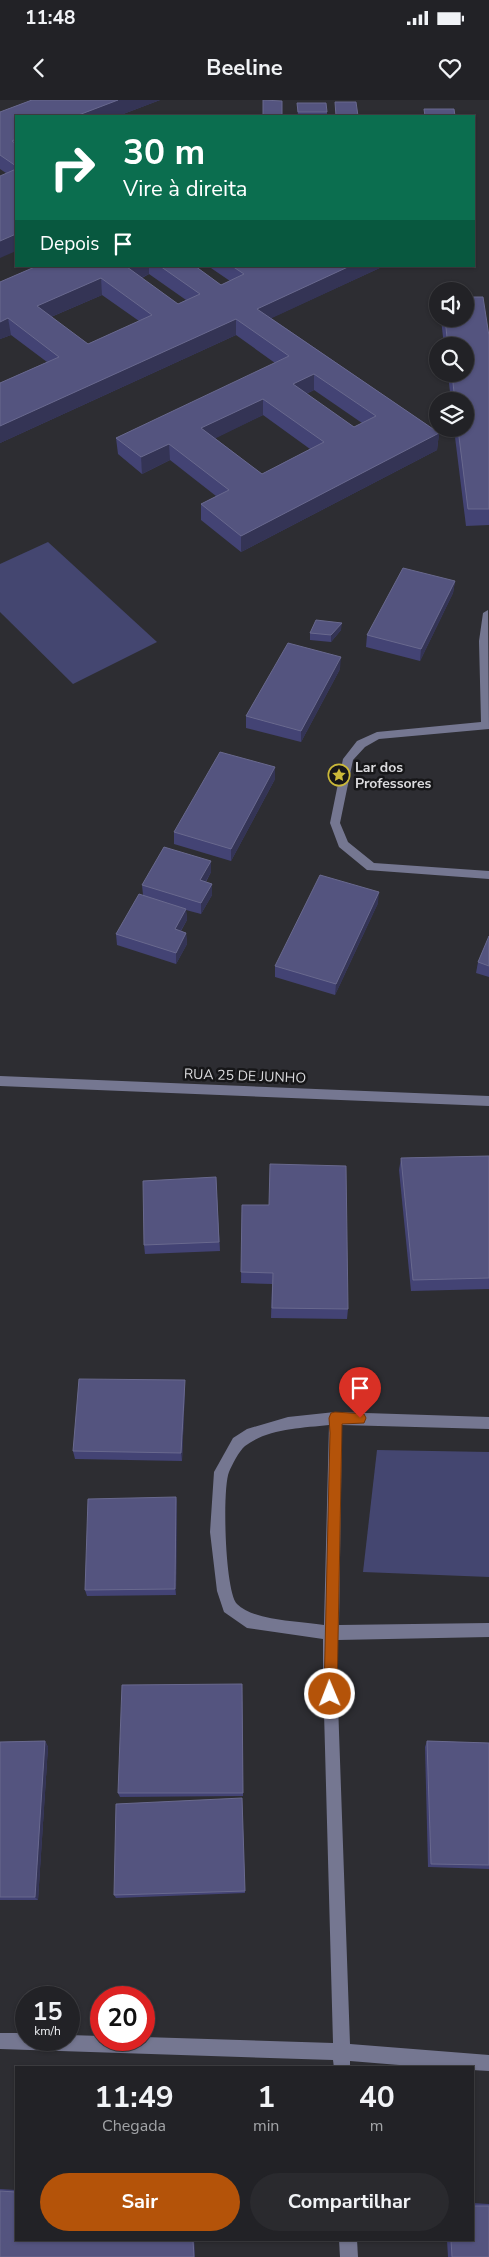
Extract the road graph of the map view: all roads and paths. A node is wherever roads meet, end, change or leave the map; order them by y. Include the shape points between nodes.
1 (488, 613) dead end
2 (488, 725) edge
3 (489, 875) edge
4 (0, 1081) edge
5 (489, 1101) edge
6 (335, 1418) junction
7 (489, 1423) edge
8 (489, 1630) edge
9 (331, 1633) junction
10 (0, 2041) edge
11 (342, 2060) edge
12 (489, 2063) edge
13 (348, 2241) edge
14 (349, 2257) edge

1 - 2 street via 484,641
2 - 3 street via 376,736 361,744 348,759 335,823 343,844 371,867
4 - 5 street, RUA 25 DE JUNHO
6 - 7 street
6 - 9 street
6 - 9 street via 288,1423 252,1434 238,1442 221,1472 217,1532 229,1607 247,1621
8 - 9 street
9 - 11 street
10 - 11 street
11 - 12 street
13 - 14 street

